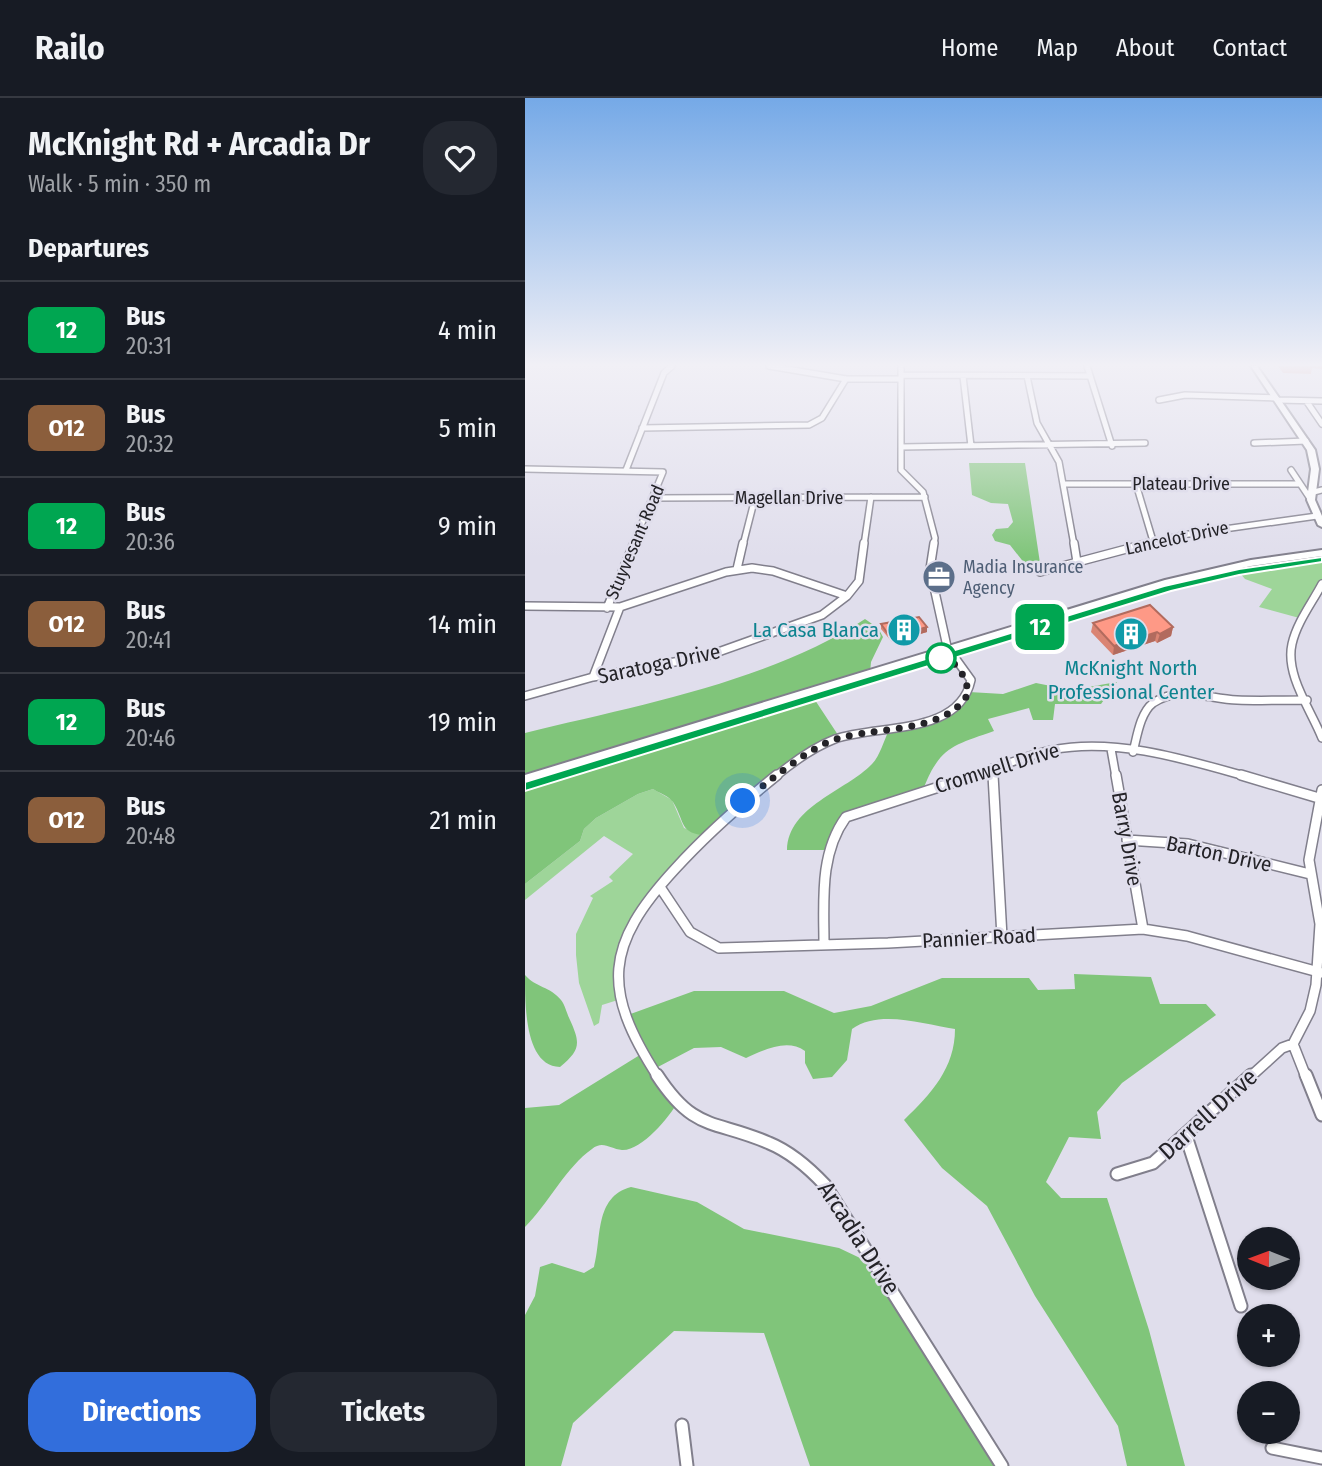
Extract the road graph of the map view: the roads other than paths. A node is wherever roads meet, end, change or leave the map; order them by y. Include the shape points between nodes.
1 (641, 430) edge
2 (901, 430) edge
3 (969, 430) edge
4 (1041, 430) edge
5 (1107, 430) edge
6 (1298, 430) edge
7 (1306, 441) junction
8 (1145, 443) dead end
9 (1254, 443) dead end
10 (971, 446) junction
11 (1052, 446) junction
12 (1112, 446) junction
13 (901, 447) junction
14 (525, 469) edge
15 (626, 470) junction
16 (1291, 470) dead end
17 (1314, 480) junction
18 (1063, 484) junction
19 (1136, 484) junction
20 (1299, 484) junction
21 (1322, 488) edge
22 (871, 497) junction
23 (925, 497) junction
24 (1310, 497) junction
25 (653, 498) junction
26 (755, 498) junction
27 (1317, 516) junction
28 (1322, 525) edge
29 (1153, 541) junction
30 (1322, 553) edge
31 (1322, 560) edge
32 (1077, 562) junction
33 (737, 569) junction
34 (1040, 572) dead end
35 (1322, 584) edge
36 (847, 596) junction
37 (525, 606) edge
38 (620, 607) junction
39 (607, 608) junction
40 (950, 653) junction
41 (593, 677) junction
42 (525, 696) edge
43 (1307, 700) junction
44 (1322, 738) edge
45 (1111, 749) junction
46 (1133, 752) junction
47 (993, 768) junction
48 (525, 779) edge
49 (525, 786) edge
50 (1321, 796) edge
51 (1127, 840) junction
52 (1310, 874) junction
53 (660, 887) junction
54 (1143, 929) junction
55 (1002, 937) junction
56 (824, 945) junction
57 (1319, 973) edge
58 (1293, 1044) junction
59 (1319, 1102) edge
60 (1322, 1115) edge
61 (1186, 1136) junction
62 (1117, 1174) dead end
63 (1240, 1304) edge
64 (682, 1425) dead end
65 (1272, 1448) dead end
66 (1322, 1458) edge
67 (687, 1466) edge
68 (1002, 1466) edge

1 - 15 street
2 - 13 street
3 - 10 street
4 - 11 street
5 - 12 street
6 - 7 main road
7 - 9 street
7 - 17 main road via 1315,460
8 - 12 street
10 - 11 street
10 - 13 street
11 - 12 street
11 - 18 street
13 - 23 street via 903,473
14 - 15 street
15 - 25 street, Stuyvesant Road via 663,472
16 - 20 street
17 - 21 street
17 - 24 main road
18 - 19 street, Plateau Drive
18 - 32 street
19 - 20 street, Plateau Drive
19 - 29 street
20 - 24 street
21 - 24 street
22 - 23 street, Magellan Drive
22 - 26 street, Magellan Drive
22 - 36 street via 861,577
23 - 40 street, Arcadia Drive via 935,538 931,573
24 - 27 main road
25 - 26 street, Magellan Drive
25 - 39 street, Stuyvesant Road
26 - 33 street
27 - 28 main road
27 - 29 street, Lancelot Drive
29 - 32 street, Lancelot Drive
30 - 40 highway via 1185,577
31 - 40 highway via 1185,583
32 - 34 street, Lancelot Drive
33 - 36 street via 768,570
33 - 38 street
35 - 43 street via 1291,647
36 - 41 street, Saratoga Drive via 813,618 717,653
37 - 39 street
38 - 39 street
38 - 41 street, Stuyvesant Road
40 - 48 highway
40 - 49 highway
40 - 53 street, Arcadia Drive via 969,692 958,706 935,719 824,744 743,801
41 - 42 street, Saratoga Drive
43 - 44 street
43 - 46 street via 1234,700 1190,693 1167,696 1148,708
45 - 46 street, Cromwell Drive
45 - 47 street, Cromwell Drive via 1069,746
45 - 51 street, Barry Drive
46 - 50 street, Cromwell Drive
47 - 55 street
47 - 56 street, Cromwell Drive via 862,809 840,823 828,856
50 - 52 street
51 - 52 street, Barton Drive via 1188,844
51 - 54 street, Barry Drive
52 - 57 street via 1321,924
53 - 56 street, Pannier Road via 687,931 710,945 730,949
53 - 68 street, Arcadia Drive via 634,918 618,958 619,988 634,1039 681,1106 697,1119 768,1142 792,1154 820,1178
54 - 55 street, Pannier Road
54 - 57 street, Pannier Road via 1187,936
55 - 56 street, Pannier Road
57 - 58 street via 1310,1011
58 - 59 street
58 - 61 street, Darrell Drive via 1282,1048
59 - 60 street
61 - 62 street, Darrell Drive via 1153,1163
61 - 63 street
64 - 67 street
65 - 66 street

